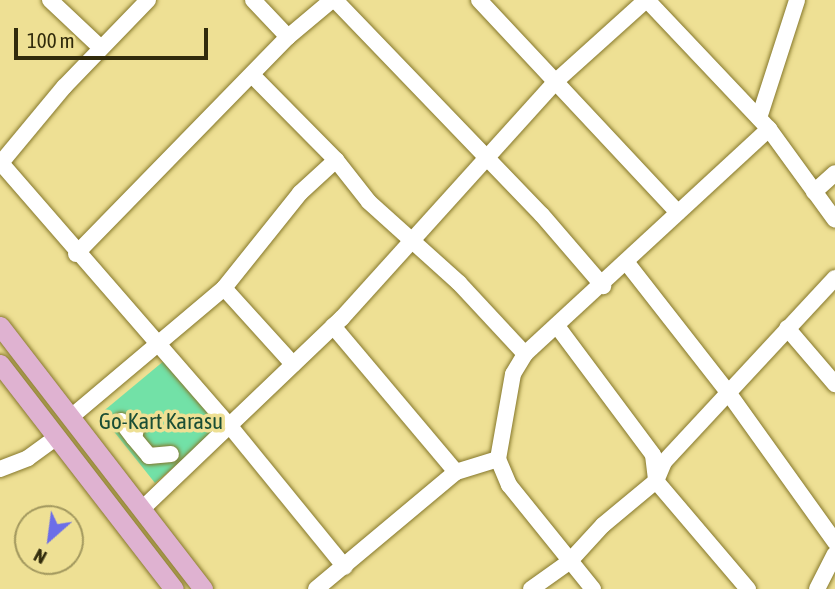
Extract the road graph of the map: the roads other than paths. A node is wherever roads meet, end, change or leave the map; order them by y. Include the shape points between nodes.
1 (50, 0) edge
2 (148, 0) edge
3 (253, 0) edge
4 (334, 0) edge
5 (479, 0) edge
6 (646, 0) edge
7 (797, 0) edge
8 (288, 37) junction
9 (101, 48) junction
10 (252, 75) junction
11 (555, 82) junction
12 (764, 124) junction
13 (485, 156) junction
14 (336, 160) junction
15 (1, 164) edge
16 (835, 173) edge
17 (814, 192) junction
18 (678, 214) junction
19 (835, 220) edge
20 (414, 242) junction
21 (76, 254) junction
22 (627, 263) junction
23 (835, 278) edge
24 (603, 286) junction
25 (224, 288) junction
26 (0, 326) edge
27 (333, 326) junction
28 (557, 326) junction
29 (787, 328) junction
30 (157, 343) junction
31 (525, 354) junction
32 (0, 364) edge
33 (293, 364) junction
34 (835, 384) edge
35 (727, 391) junction
36 (71, 417) junction
37 (121, 421) dead end
38 (229, 425) junction
39 (56, 438) junction
40 (171, 454) dead end
41 (498, 458) junction
42 (0, 469) edge
43 (456, 472) junction
44 (656, 481) junction
45 (142, 509) junction
46 (835, 542) edge
47 (835, 554) edge
48 (569, 562) junction
49 (345, 567) junction
50 (174, 589) edge
51 (203, 589) edge
52 (316, 589) edge
53 (531, 589) edge
54 (593, 589) edge
55 (748, 589) edge
56 (817, 589) edge

1 - 9 street
2 - 9 street
3 - 8 street
4 - 8 street
4 - 13 street
5 - 11 street
6 - 11 street
6 - 12 street
7 - 12 street
8 - 10 street
9 - 15 street
10 - 14 street
10 - 21 street
11 - 13 street
11 - 18 street
12 - 17 street
12 - 18 street
13 - 20 street
13 - 24 street
14 - 20 street via 369,201
14 - 25 street via 300,193
15 - 21 street
16 - 17 street
17 - 19 street
18 - 22 street
20 - 27 street
20 - 31 street
21 - 30 street
22 - 24 street
22 - 35 street
23 - 29 street
24 - 28 street
25 - 30 street
25 - 33 street
26 - 36 main road
27 - 33 street
27 - 43 street
28 - 31 street
28 - 44 street via 653,455
29 - 34 street
29 - 35 street
30 - 36 street
30 - 38 street
31 - 41 street via 506,398
32 - 39 main road
33 - 38 street
35 - 44 street via 664,462
35 - 46 street
36 - 45 main road
37 - 40 street via 136,432 149,456
38 - 45 street
38 - 49 street
39 - 42 street via 28,458
39 - 50 main road
41 - 43 street
41 - 48 street via 509,485
43 - 49 street
44 - 48 street via 603,525
44 - 55 street
45 - 51 main road
47 - 56 street
48 - 53 street
48 - 54 street
49 - 52 street

